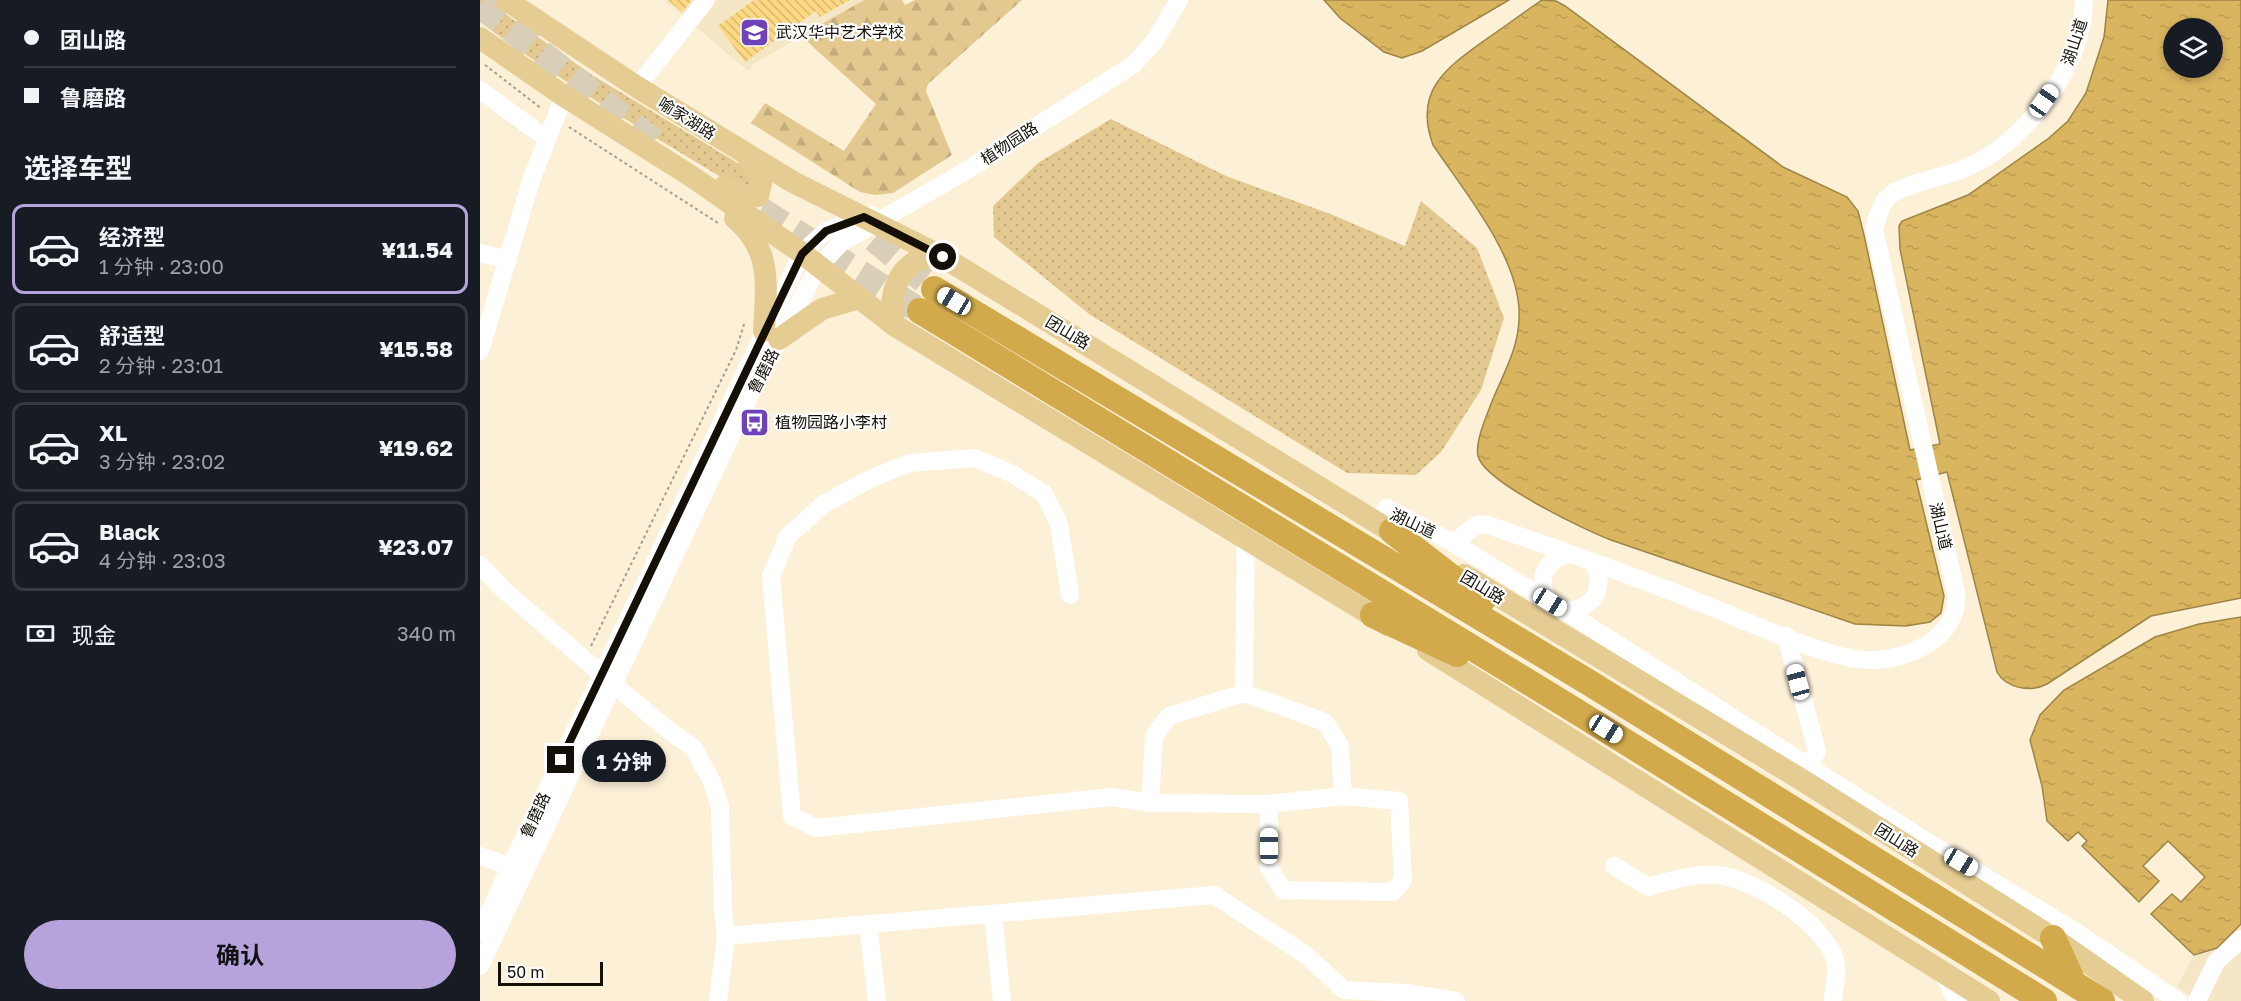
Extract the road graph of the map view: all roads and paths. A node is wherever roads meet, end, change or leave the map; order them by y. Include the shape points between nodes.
1 (506, 0) edge
2 (706, 0) edge
3 (1179, 0) edge
4 (2085, 0) edge
5 (480, 38) edge
6 (480, 62) edge
7 (637, 87) junction
8 (480, 90) edge
9 (564, 96) junction
10 (555, 118) junction
11 (546, 138) junction
12 (743, 152) junction
13 (691, 176) junction
14 (869, 220) junction
15 (724, 229) dead end
16 (480, 254) edge
17 (943, 257) junction
18 (508, 260) junction
19 (811, 260) junction
20 (934, 289) tunnel mouth
21 (859, 298) junction
22 (920, 311) tunnel mouth
23 (747, 312) dead end
24 (894, 325) junction
25 (771, 335) junction
26 (480, 351) edge
27 (1384, 526) junction
28 (1246, 537) junction
29 (1453, 543) junction
30 (1569, 554) junction
31 (1592, 562) junction
32 (480, 565) edge
33 (1070, 595) dead end
34 (1557, 607) junction
35 (1373, 615) junction
36 (1786, 636) junction
37 (585, 659) junction
38 (607, 680) junction
39 (1588, 682) junction
40 (1244, 693) junction
41 (1566, 705) junction
42 (1806, 773) junction
43 (1343, 795) junction
44 (1150, 803) junction
45 (1269, 804) junction
46 (480, 856) edge
47 (1614, 866) dead end
48 (518, 869) junction
49 (993, 914) junction
50 (868, 924) junction
51 (480, 931) edge
52 (726, 936) junction
53 (2241, 939) edge
54 (1960, 951) junction
55 (2063, 960) junction
56 (480, 966) edge
57 (1951, 979) junction
58 (718, 1001) edge
59 (877, 1001) edge
60 (1002, 1001) edge
61 (1456, 1001) edge
62 (1833, 1001) edge
63 (1957, 1001) edge
64 (1989, 1001) edge
65 (2017, 1001) edge
66 (2044, 1001) edge
67 (2102, 1001) edge
68 (2143, 1001) edge
69 (2178, 1001) edge
70 (2197, 1001) edge

1 - 7 main road, 喻家湖路
2 - 7 street
3 - 14 street, 植物园路 via 1154,42 1133,65 907,205
4 - 36 street, 湖山道 via 2070,63 2025,126 1997,150 1968,167 1892,193 1881,208 1874,229 1956,597 1953,615 1942,632 1911,652 1876,660 1853,658
5 - 9 main road
6 - 10 path
7 - 12 main road, 喻家湖路
8 - 11 street
9 - 10 street
9 - 13 main road
10 - 11 street
10 - 15 path
11 - 18 street
12 - 13 main road via 762,179 761,192 754,198 745,198 705,174
12 - 14 main road, 喻家湖路
13 - 19 main road
13 - 25 main road via 695,189 734,217 757,242 762,254
14 - 17 main road, 团山路
14 - 19 street, 植物园路
16 - 18 street
17 - 24 main road via 917,259 899,278 891,300
17 - 27 main road, 团山路
18 - 26 street
19 - 21 main road
19 - 25 street, 鲁磨路
20 - 39 highway, 团山路
21 - 24 main road
21 - 25 main road via 822,309
22 - 41 highway
23 - 37 path via 736,350
24 - 28 main road
25 - 38 street, 鲁磨路
27 - 29 street, 湖山道 via 1387,508
27 - 39 highway via 1474,597 1584,665
27 - 42 main road, 团山路
28 - 35 main road
28 - 40 street
29 - 30 street, 湖山道 via 1473,527 1484,524
29 - 34 street, 湖山道
30 - 31 street, 湖山道
30 - 34 street via 1558,556 1545,568 1542,586
31 - 34 street via 1600,578 1596,596 1583,608
31 - 36 street, 湖山道
32 - 37 street
33 - 44 street via 1059,524 1044,495 1013,474 974,458 909,463 824,504 788,536 771,576 792,816 816,828 1111,797
34 - 42 street, 湖山道
35 - 41 highway
35 - 57 main road
36 - 42 street via 1817,751
37 - 38 street
38 - 48 street, 鲁磨路
38 - 52 street via 693,747 711,780 720,807
39 - 55 highway, 团山路
40 - 43 street via 1325,722 1340,746
40 - 44 street via 1169,716 1154,736
41 - 54 highway
42 - 55 main road, 团山路
42 - 69 street, 湖山道 via 2076,932
43 - 45 street
43 - 45 street via 1399,801 1403,880 1393,892 1283,890 1269,868
44 - 45 street
46 - 48 street
47 - 62 street via 1649,887 1716,875 1743,882 1773,898 1816,929 1831,949 1837,965
48 - 51 street, 鲁磨路
48 - 56 street, 鲁磨路
49 - 50 street
49 - 60 street
49 - 61 street via 1214,895 1306,955 1344,990 1407,993
50 - 52 street
50 - 59 street
52 - 58 street
53 - 70 street via 2216,962
54 - 65 highway
54 - 66 highway
55 - 67 highway, 团山路
55 - 68 main road, 团山路
57 - 63 street via 1947,982
57 - 64 main road

